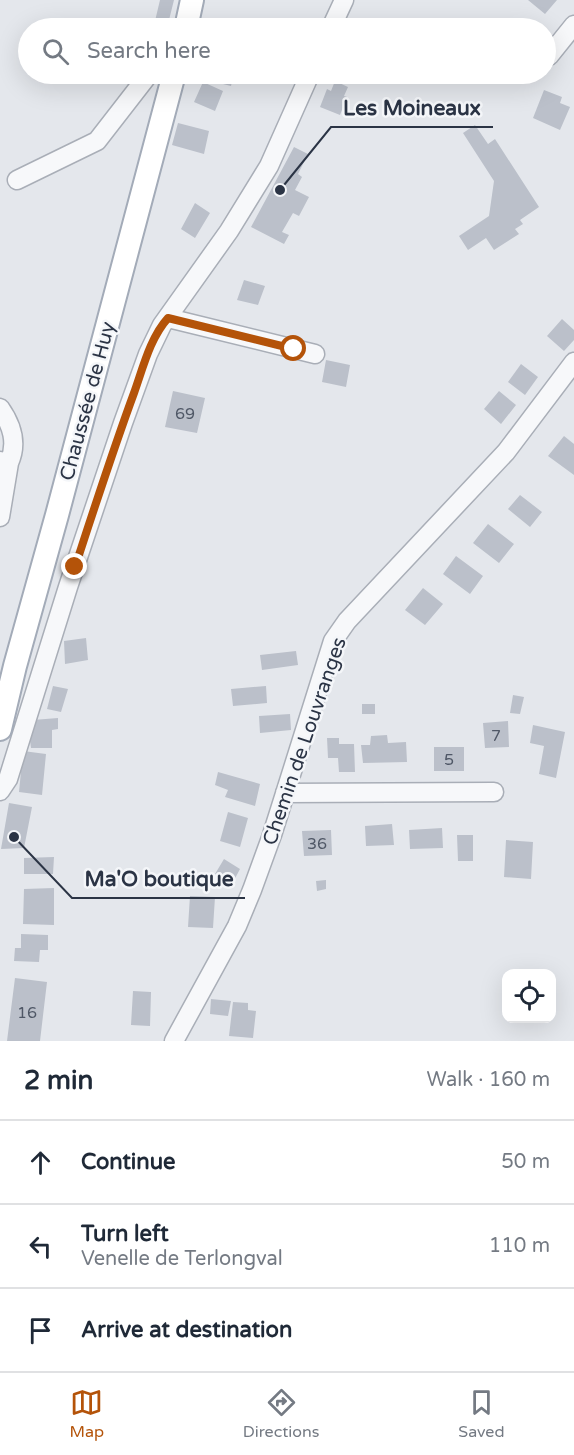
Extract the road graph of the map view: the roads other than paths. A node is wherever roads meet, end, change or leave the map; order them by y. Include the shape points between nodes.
1 (192, 0) edge
2 (344, 0) edge
3 (188, 18) edge
4 (335, 18) edge
5 (574, 25) edge
6 (556, 47) edge
7 (141, 84) edge
8 (171, 84) edge
9 (306, 84) edge
10 (17, 180) dead end
11 (168, 318) junction
12 (315, 354) dead end
13 (574, 362) edge
14 (0, 408) edge
15 (4, 462) edge
16 (0, 517) edge
17 (0, 729) edge
18 (0, 791) edge
19 (495, 792) dead end
20 (285, 793) junction
21 (174, 1041) edge

1 - 3 main road
2 - 4 street
5 - 6 street
7 - 10 street via 97,141
8 - 17 main road, Chaussée de Huy
9 - 11 street via 269,166
11 - 12 street
11 - 18 street via 148,354 123,423 8,779
13 - 20 street, Chemin de Louvranges via 506,452 347,621 333,641
14 - 15 street via 15,443 12,455
15 - 16 street
19 - 20 street
20 - 21 street, Chemin de Louvranges via 237,926

